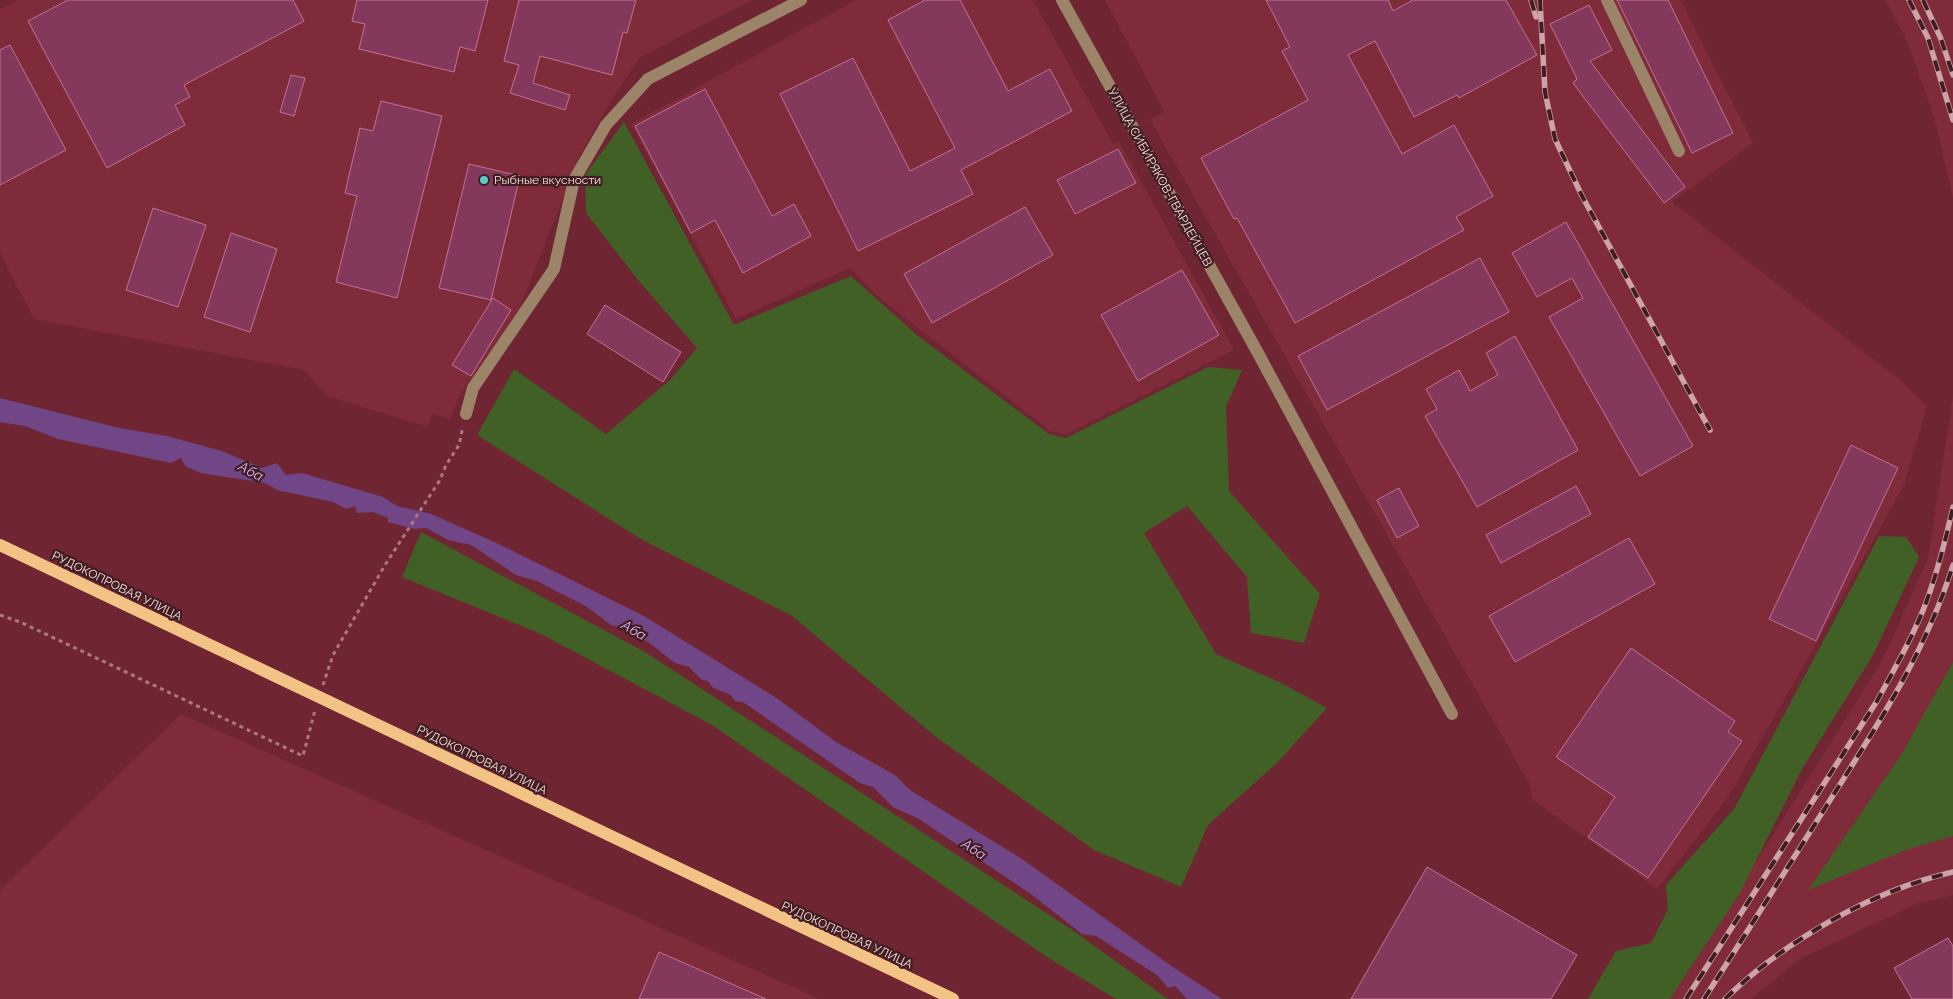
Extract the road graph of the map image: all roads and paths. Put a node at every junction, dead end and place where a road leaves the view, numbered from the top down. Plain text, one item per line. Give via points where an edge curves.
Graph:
1 (801, 0) edge
2 (1062, 0) edge
3 (1607, 0) edge
4 (1679, 151) dead end
5 (466, 414) joint
6 (0, 545) edge
7 (0, 615) edge
8 (319, 698) junction
9 (1452, 714) dead end
10 (953, 999) edge

1 - 5 street via 648,79 606,125 574,180 554,269 473,388
2 - 9 street, УЛИЦА СИБИРЯКОВ-ГВАРДЕЙЦЕВ via 1258,353
3 - 4 street
5 - 8 path via 460,445 333,655
6 - 8 main road, РУДОКОПРОВАЯ УЛИЦА
7 - 8 path via 303,756
8 - 10 main road, РУДОКОПРОВАЯ УЛИЦА

